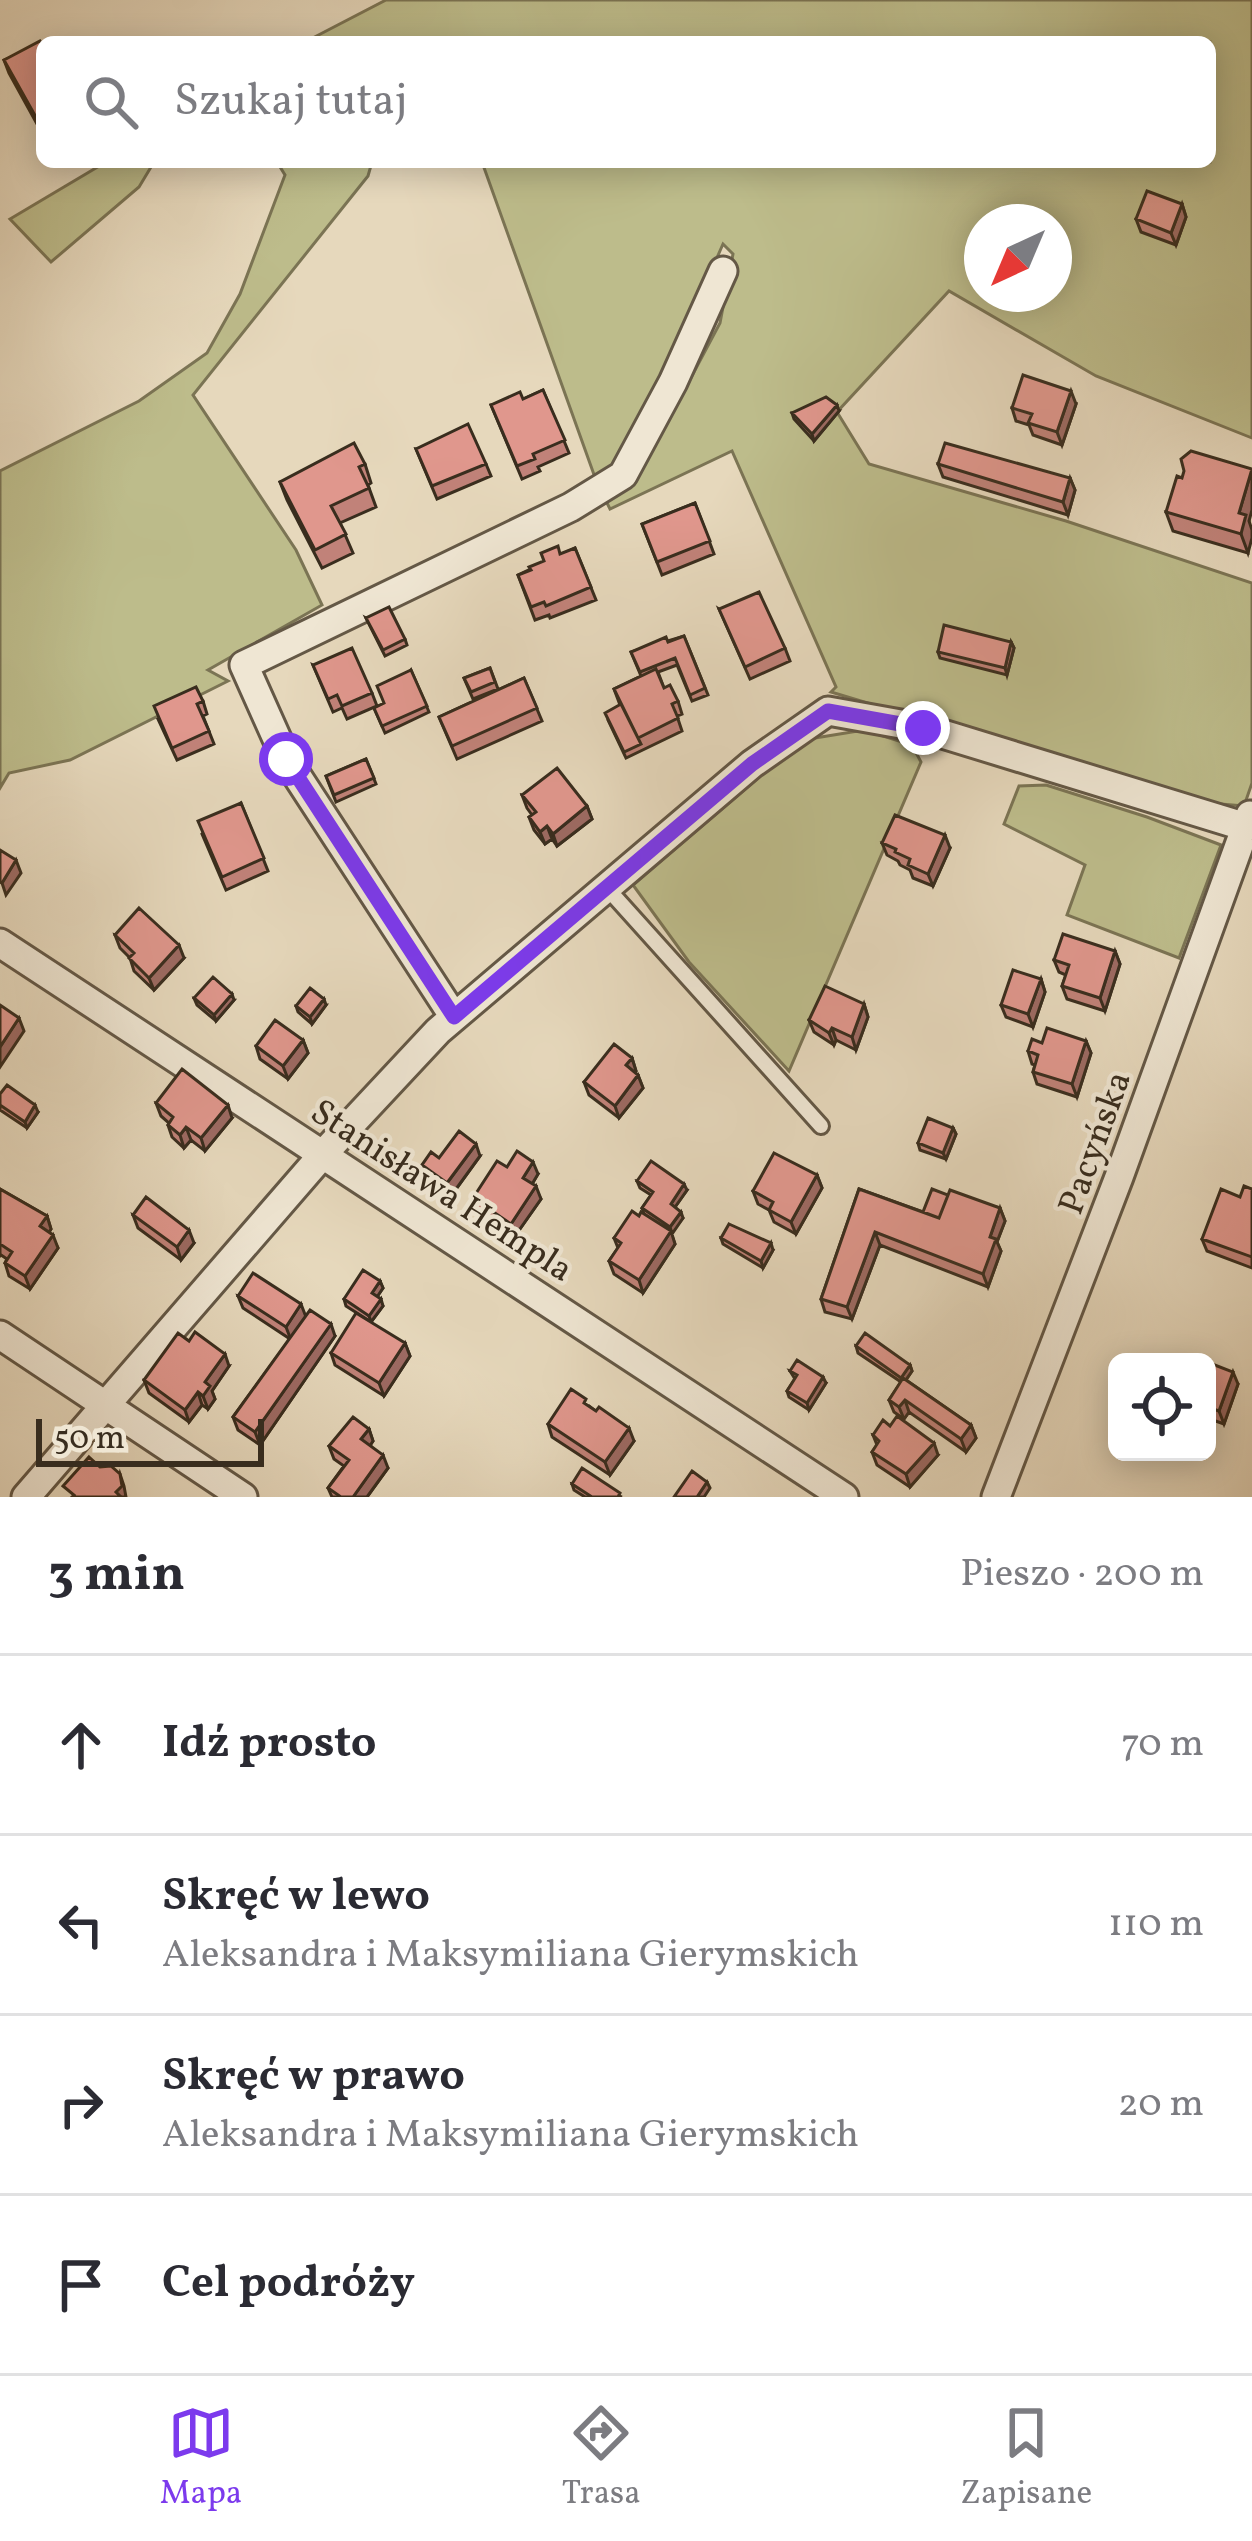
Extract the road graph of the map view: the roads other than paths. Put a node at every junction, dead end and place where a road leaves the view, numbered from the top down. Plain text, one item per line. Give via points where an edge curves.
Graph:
1 (723, 271) dead end
2 (1249, 819) edge
3 (607, 888) junction
4 (0, 943) edge
5 (454, 1017) junction
6 (821, 1126) dead end
7 (324, 1153) junction
8 (0, 1335) edge
9 (105, 1404) junction
10 (26, 1497) edge
11 (243, 1497) edge
12 (844, 1497) edge
13 (996, 1497) edge

1 - 5 street via 623,475 244,665 286,759
2 - 3 street via 923,728 828,711 752,764
2 - 13 street, Pacyńska
3 - 5 street
3 - 6 lane
4 - 7 street, Stanisława Hempla
5 - 7 street
7 - 9 street
7 - 12 street, Stanisława Hempla
8 - 9 street
9 - 10 street
9 - 11 street

